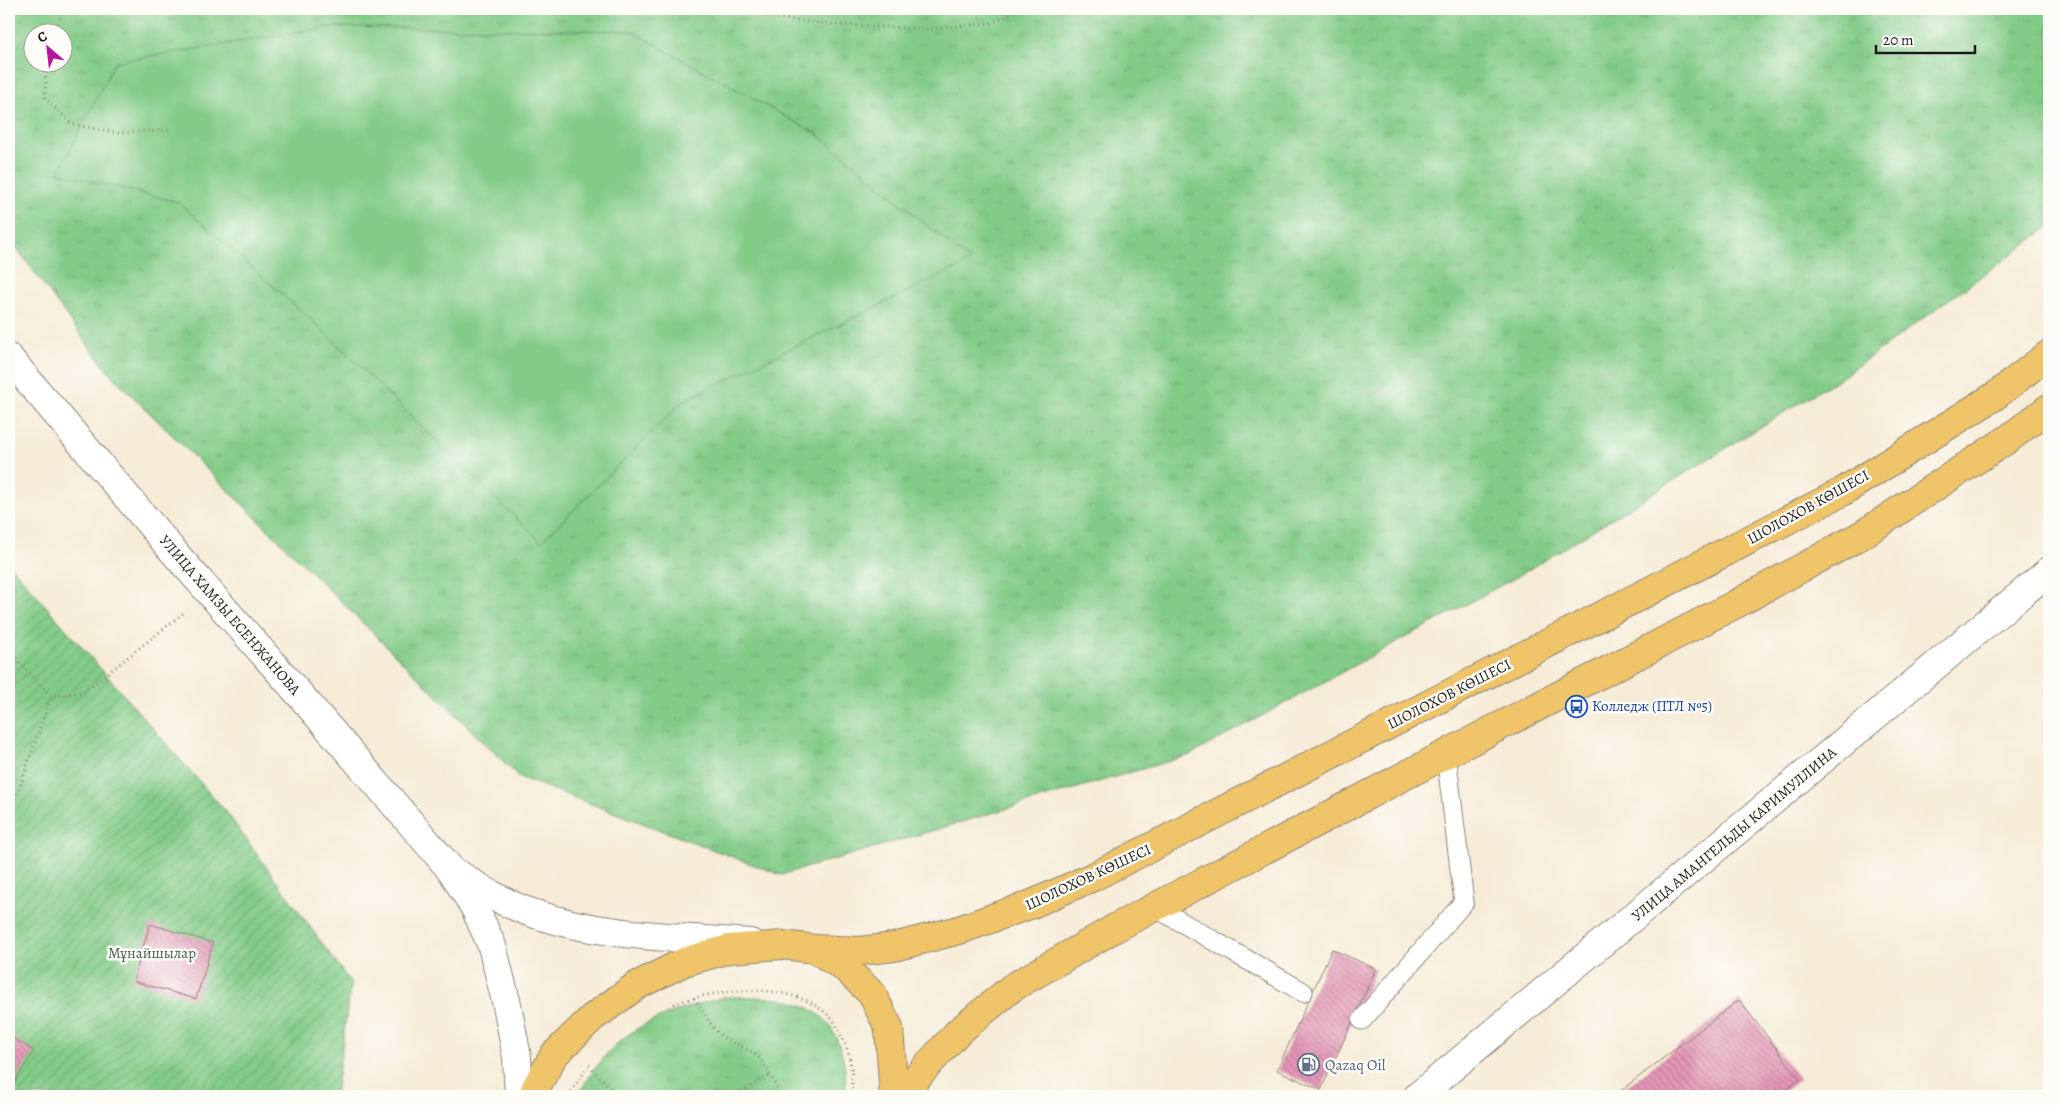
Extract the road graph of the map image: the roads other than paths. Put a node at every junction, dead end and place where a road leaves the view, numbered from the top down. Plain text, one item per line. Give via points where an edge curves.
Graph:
1 (2049, 354) edge
2 (9, 358) edge
3 (2049, 408) edge
4 (2049, 571) edge
5 (1446, 754) junction
6 (452, 871) junction
7 (1155, 907) junction
8 (783, 945) junction
9 (815, 949) junction
10 (1303, 992) dead end
11 (1362, 1020) dead end
12 (519, 1096) edge
13 (533, 1096) edge
14 (894, 1096) edge
15 (906, 1096) edge
16 (1418, 1096) edge

1 - 9 highway, ШОЛОХОВ КӨШЕСІ via 1995,396 1842,492 1095,876 1032,904 959,930 894,947 859,951
2 - 6 street, УЛИЦА ХАМЗЫ ЕСЕНЖАНОВА
3 - 5 highway via 1860,536
4 - 16 street, УЛИЦА АМАНГЕЛЬДЫ КАРИМУЛЛИНА
5 - 7 highway
5 - 11 lane via 1464,902
6 - 8 street via 491,895 532,913 591,928 649,937
6 - 12 street via 492,946 517,1057
7 - 10 lane
7 - 15 highway via 1013,986 958,1032 916,1078
8 - 9 highway, ШОЛОХОВ КӨШЕСІ
8 - 13 highway, ШОЛОХОВ КӨШЕСІ via 729,949 684,962 636,986 592,1018 554,1055
9 - 14 highway via 846,969 872,994 889,1028

